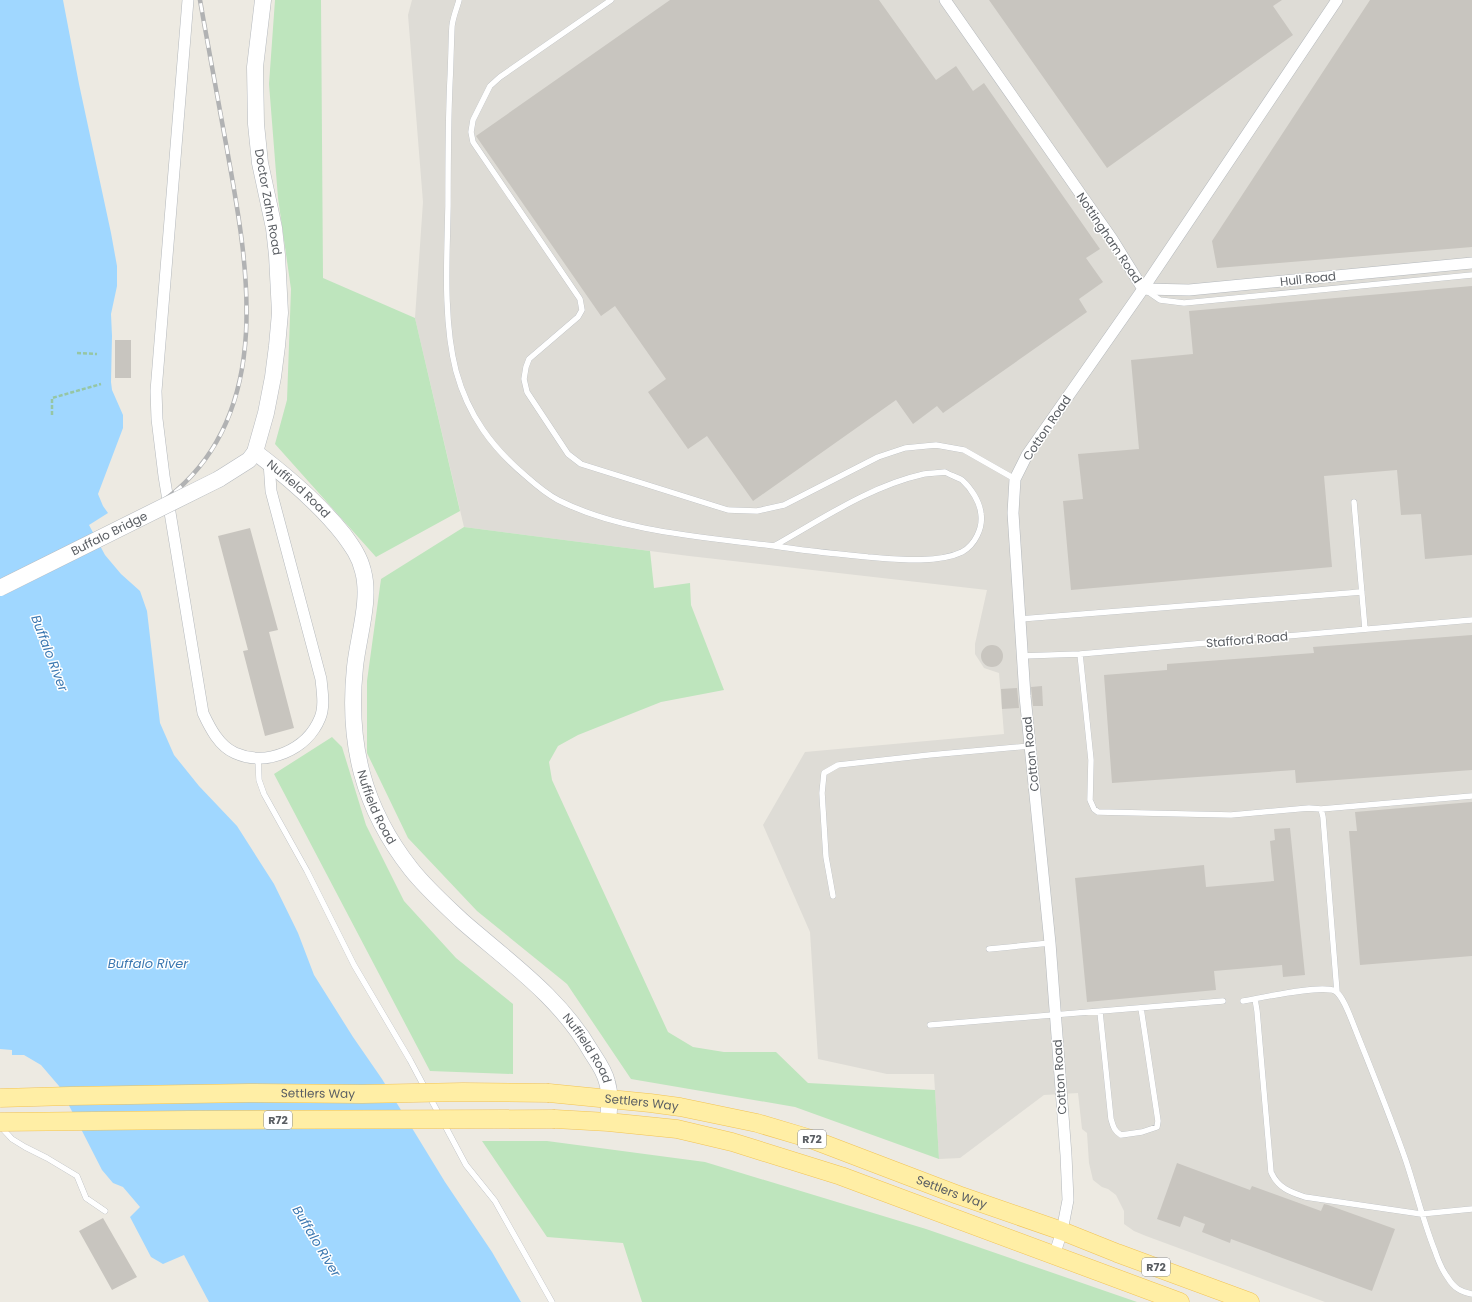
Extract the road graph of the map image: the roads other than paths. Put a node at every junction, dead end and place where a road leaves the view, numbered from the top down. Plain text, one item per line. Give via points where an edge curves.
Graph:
1 (188, 0) edge
2 (263, 0) edge
3 (459, 0) edge
4 (611, 0) edge
5 (945, 0) edge
6 (1337, 0) edge
7 (1472, 263) edge
8 (1472, 275) edge
9 (1143, 289) junction
10 (256, 452) junction
11 (269, 462) junction
12 (1015, 479) junction
13 (1354, 502) dead end
14 (774, 546) junction
15 (0, 588) edge
16 (1362, 592) junction
17 (1020, 619) junction
18 (1472, 620) edge
19 (1365, 629) junction
20 (1080, 654) junction
21 (1022, 656) junction
22 (1030, 746) junction
23 (258, 758) junction
24 (1472, 796) edge
25 (1321, 809) junction
26 (833, 896) dead end
27 (1050, 943) junction
28 (989, 949) dead end
29 (1337, 992) junction
30 (1255, 999) junction
31 (1223, 1001) dead end
32 (1243, 1001) dead end
33 (1141, 1008) junction
34 (1100, 1012) junction
35 (1055, 1015) junction
36 (930, 1025) dead end
37 (0, 1098) edge
38 (610, 1099) junction
39 (608, 1122) junction
40 (0, 1124) edge
41 (1472, 1209) edge
42 (105, 1211) dead end
43 (1421, 1214) junction
44 (1062, 1231) junction
45 (1054, 1256) junction
46 (1472, 1294) edge
47 (552, 1302) edge
48 (1180, 1302) edge
49 (1250, 1302) edge

1 - 23 street via 156,392 157,419 164,476 204,713 210,728 225,746 235,753
2 - 10 street, Doctor Zahn Road via 255,67 256,124 260,163 274,228 280,313 273,377
3 - 14 lane via 452,24 449,103 448,316 456,371 478,424 495,448 534,483 557,499 588,512 638,527
4 - 12 lane via 490,86 473,120 471,132 473,142 580,299 582,310 578,317 529,359 524,379 527,392 568,454 581,464 728,510 757,511 784,505 878,457 905,448 936,445 964,450
5 - 9 street, Nottingham Road via 1112,239
6 - 9 street, Nottingham Road
7 - 9 street, Hull Road via 1189,290
8 - 9 lane via 1184,303 1160,300
9 - 12 street, Cotton Road via 1027,455
10 - 11 street, Nuffield Road
10 - 15 street, Buffalo Bridge, bridge via 244,464 219,479
11 - 23 street via 271,491 321,679 322,708 320,719 307,738 296,748 273,757
11 - 38 street, Nuffield Road via 324,511 351,545 364,571 365,599 352,704 358,759 371,803 393,844 411,870 435,896 566,1014 601,1068 607,1081
12 - 17 street, Cotton Road via 1013,513
13 - 16 lane
14 - 14 lane via 860,497 901,480 925,474 945,472 961,480 973,494 982,515 979,532 973,544 962,552 948,557 901,560 818,553
16 - 17 lane
16 - 19 lane
17 - 21 street, Cotton Road
18 - 19 lane, Stafford Road
19 - 20 lane, Stafford Road
20 - 21 lane, Stafford Road
20 - 25 lane via 1091,760 1090,800 1098,812 1231,815
21 - 22 street, Cotton Road
22 - 26 lane via 838,765 824,773 822,793 826,857
22 - 27 street, Cotton Road
23 - 47 lane via 259,780 264,794 307,871 354,965 410,1060 466,1165 495,1202
24 - 25 lane
25 - 29 lane
27 - 28 lane
27 - 35 street, Cotton Road
29 - 30 lane via 1316,989
29 - 43 lane via 1374,1077 1406,1162
30 - 32 lane
30 - 43 lane via 1270,1164 1274,1178 1288,1192 1305,1197
31 - 33 lane
33 - 34 lane
33 - 34 lane via 1158,1121 1156,1126 1150,1129 1121,1135 1116,1132 1111,1119
34 - 35 lane
35 - 36 lane
35 - 44 street, Cotton Road via 1068,1200
37 - 38 main road, Settlers Way / R72, bridge via 463,1092 549,1094
38 - 39 street, Nuffield Road
38 - 44 main road, Settlers Way / R72 via 680,1108 757,1123 805,1137
39 - 40 main road, Settlers Way / R72, bridge via 555,1119 190,1120
39 - 45 main road, Settlers Way / R72 via 677,1129 792,1160
40 - 42 lane via 12,1139 77,1176 86,1198
41 - 43 lane
43 - 46 lane via 1447,1278 1463,1293
44 - 45 street, Cotton Road
44 - 49 main road, Settlers Way / R72
45 - 48 main road, Settlers Way / R72

